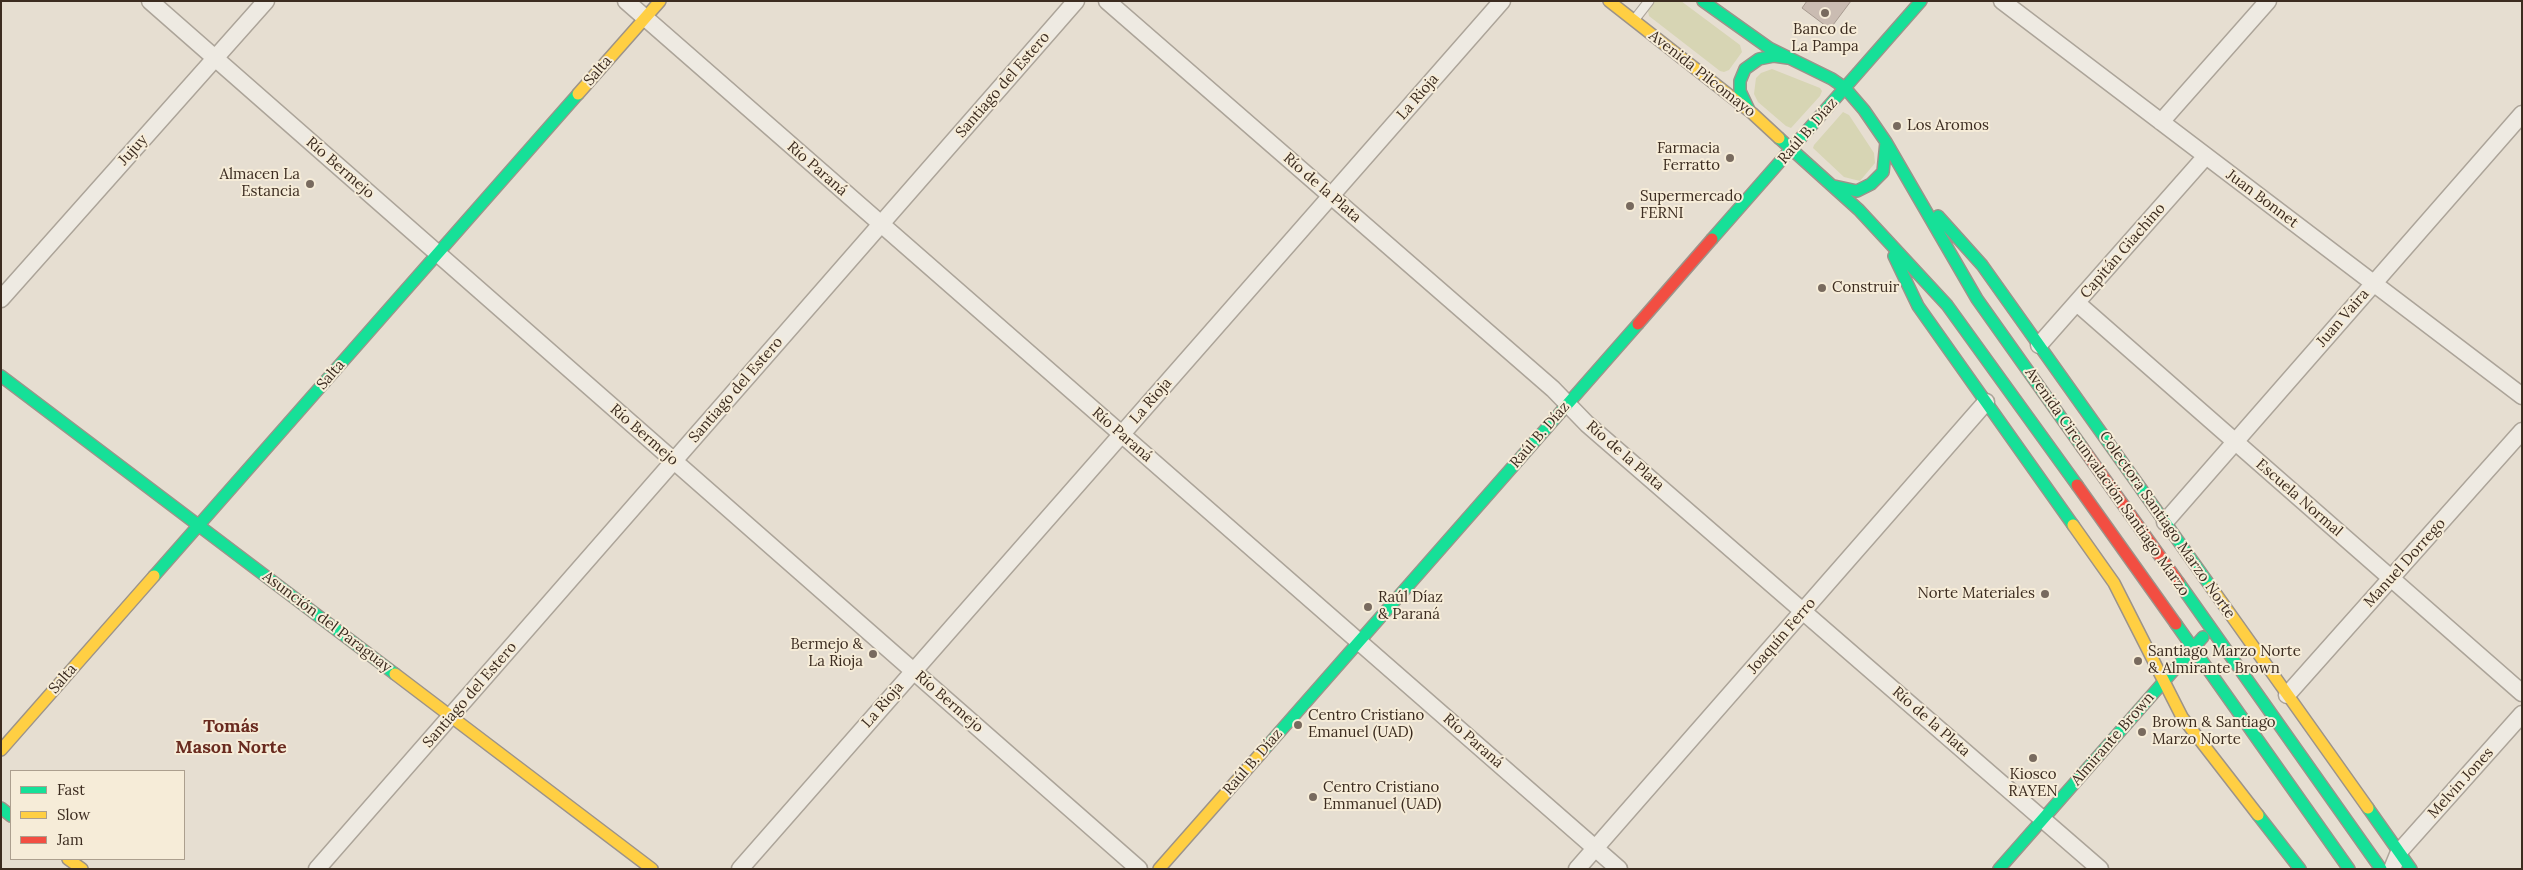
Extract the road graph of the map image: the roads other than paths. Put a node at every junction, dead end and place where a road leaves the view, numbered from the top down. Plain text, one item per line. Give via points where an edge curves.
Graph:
1 (150, 1) edge
2 (266, 1) edge
3 (626, 1) edge
4 (660, 1) edge
5 (1076, 1) edge
6 (1107, 1) edge
7 (1502, 1) edge
8 (1609, 1) edge
9 (1649, 1) edge
10 (1703, 1) edge
11 (1921, 1) edge
12 (2002, 1) edge
13 (2268, 1) edge
14 (645, 18) junction
15 (1634, 20) junction
16 (215, 58) junction
17 (1788, 58) junction
18 (1845, 88) junction
19 (1752, 112) junction
20 (2522, 114) edge
21 (2161, 122) junction
22 (1886, 142) junction
23 (1792, 149) junction
24 (2206, 156) junction
25 (1834, 186) junction
26 (1913, 189) junction
27 (1331, 196) junction
28 (881, 224) junction
29 (1886, 238) junction
30 (438, 254) junction
31 (2373, 283) junction
32 (1, 299) edge
33 (2077, 303) junction
34 (2040, 345) junction
35 (1, 376) edge
36 (2522, 396) edge
37 (1986, 402) junction
38 (1568, 404) junction
39 (2522, 432) edge
40 (1122, 434) junction
41 (2235, 442) junction
42 (674, 461) junction
43 (2165, 522) junction
44 (199, 525) junction
45 (2391, 579) junction
46 (2227, 610) junction
47 (1803, 611) junction
48 (2210, 628) junction
49 (1359, 641) junction
50 (2193, 648) junction
51 (914, 671) junction
52 (2163, 683) junction
53 (2522, 693) edge
54 (2287, 695) junction
55 (2522, 714) edge
56 (451, 716) junction
57 (1, 750) edge
58 (2043, 819) junction
59 (1595, 848) junction
60 (2399, 852) junction
61 (69, 860) edge
62 (82, 869) edge
63 (318, 869) edge
64 (652, 869) edge
65 (740, 869) edge
66 (1139, 869) edge
67 (1159, 869) edge
68 (1577, 869) edge
69 (1619, 869) edge
70 (1999, 869) edge
71 (2100, 869) edge
72 (2300, 869) edge
73 (2349, 869) edge
74 (2381, 869) edge
75 (2392, 869) edge
76 (2411, 869) edge

1 - 16 street, Río Bermejo
2 - 16 street, Jujuy
3 - 14 street, Río Paraná
4 - 14 main road, Salta
5 - 28 street, Santiago del Estero
6 - 27 street, Río de la Plata
7 - 27 street, La Rioja
8 - 15 main road, Avenida Pilcomayo
9 - 15 lane
10 - 17 main road via 1756,40
11 - 18 main road, Raúl B. Díaz
12 - 21 street, Juan Bonnet
13 - 21 street
14 - 28 street, Río Paraná
14 - 30 main road, Salta
15 - 19 main road, Avenida Pilcomayo
16 - 30 street, Río Bermejo
16 - 32 street, Jujuy
17 - 18 main road via 1818,70
17 - 19 main road via 1759,59 1743,72 1740,91
18 - 22 main road, Avenida Circunvalación Santiago Marzo
18 - 23 main road, Raúl B. Díaz
19 - 23 main road, Avenida Pilcomayo
20 - 31 street, Juan Vaira
21 - 24 street, Juan Bonnet
22 - 25 main road via 1882,172 1872,184 1856,191
22 - 26 main road, Avenida Circunvalación Santiago Marzo
23 - 25 main road, Avenida Circunvalación Santiago Marzo
23 - 38 main road, Raúl B. Díaz
24 - 31 street, Juan Bonnet
24 - 33 street, Capitán Giachino
25 - 29 main road, Avenida Circunvalación Santiago Marzo
26 - 34 main road, Colectora Santiago Marzo Norte via 1977,258
26 - 48 main road, Avenida Circunvalación Santiago Marzo via 1977,299
27 - 38 street, Río de la Plata
27 - 40 street, La Rioja
28 - 40 street, Río Paraná
28 - 42 street, Santiago del Estero
29 - 37 main road via 1918,306
29 - 50 main road, Avenida Circunvalación Santiago Marzo via 1966,329
30 - 42 street, Río Bermejo
30 - 44 main road, Salta
31 - 36 street, Juan Bonnet
31 - 41 street, Juan Vaira
33 - 34 street, Capitán Giachino
33 - 41 street, Escuela Normal
34 - 43 main road, Colectora Santiago Marzo Norte
35 - 44 main road, Asunción del Paraguay
37 - 47 street, Joaquín Ferro
37 - 52 main road via 2108,575
38 - 47 street, Río de la Plata
38 - 49 main road, Raúl B. Díaz
39 - 45 street, Manuel Dorrego
40 - 49 street, Río Paraná
40 - 51 street, La Rioja
41 - 43 street, Juan Vaira
41 - 45 street, Escuela Normal
42 - 51 street, Río Bermejo
42 - 56 street, Santiago del Estero
43 - 46 main road, Colectora Santiago Marzo Norte
44 - 56 main road, Asunción del Paraguay
44 - 57 main road, Salta
45 - 53 street, Escuela Normal
45 - 54 street, Manuel Dorrego
46 - 48 main road, Almirante Brown
46 - 54 main road, Colectora Santiago Marzo Norte
47 - 58 street, Río de la Plata
47 - 59 street, Joaquín Ferro
48 - 50 main road, Almirante Brown
48 - 74 main road, Avenida Circunvalación Santiago Marzo
49 - 59 street, Río Paraná
49 - 67 main road, Raúl B. Díaz
50 - 52 main road, Almirante Brown
50 - 73 main road, Avenida Circunvalación Santiago Marzo
51 - 65 street, La Rioja
51 - 66 street, Río Bermejo
52 - 58 main road, Almirante Brown
52 - 72 main road via 2189,728
54 - 60 main road, Colectora Santiago Marzo Norte
55 - 60 street, Melvin Jones
56 - 63 street, Santiago del Estero
56 - 64 main road, Asunción del Paraguay
58 - 70 main road, Almirante Brown
58 - 71 street, Río de la Plata
59 - 68 street, Joaquín Ferro
59 - 69 street, Río Paraná
60 - 75 street, Melvin Jones
60 - 76 main road, Colectora Santiago Marzo Norte
61 - 62 main road

